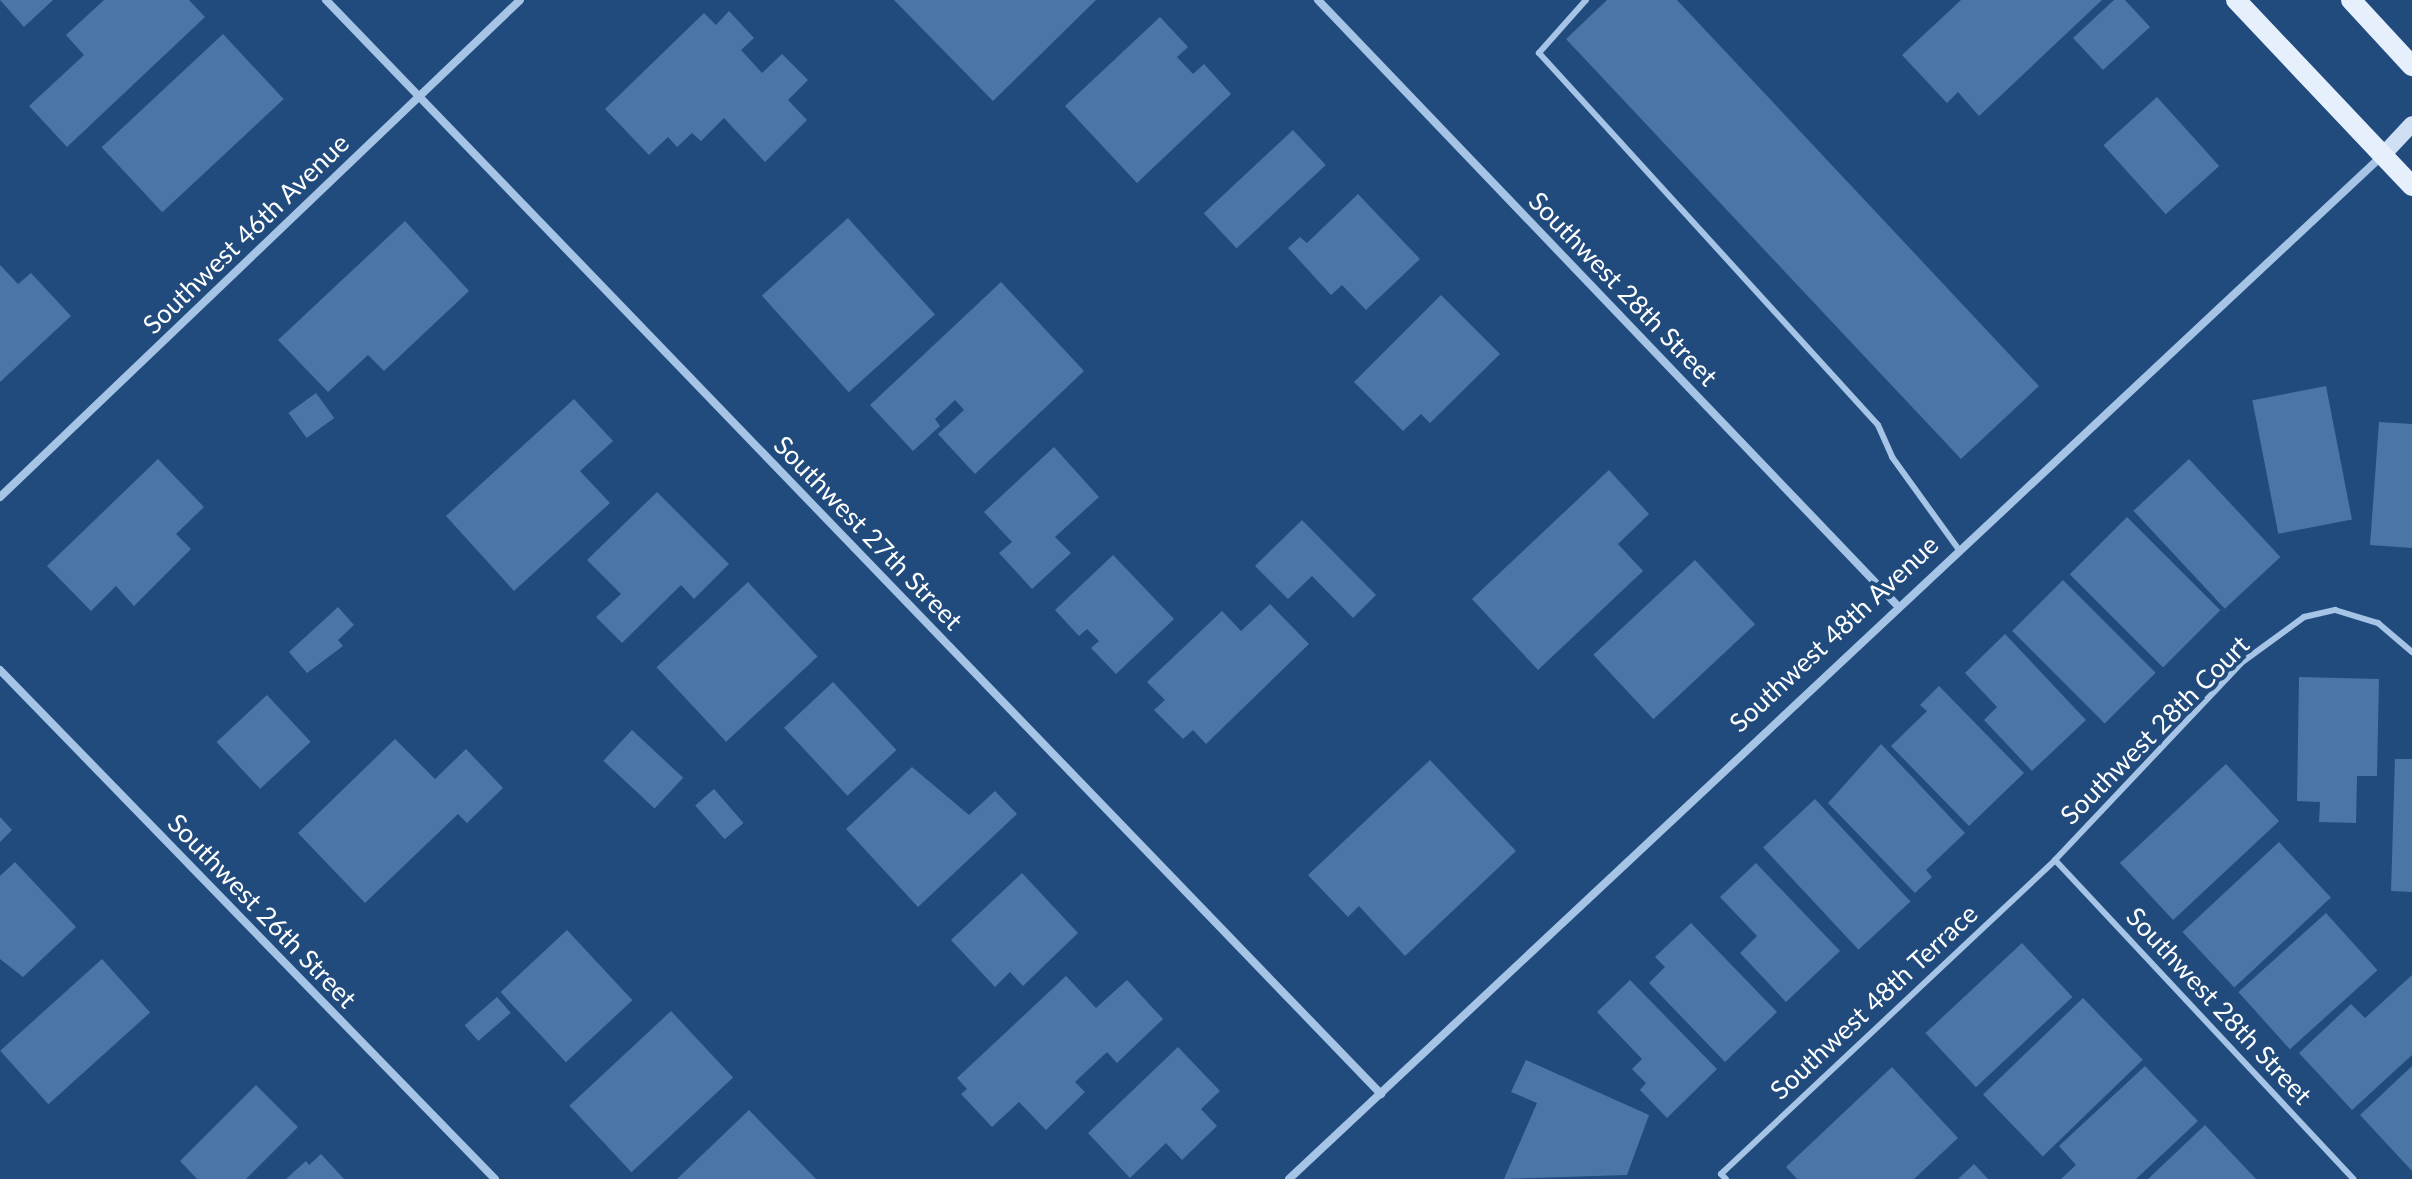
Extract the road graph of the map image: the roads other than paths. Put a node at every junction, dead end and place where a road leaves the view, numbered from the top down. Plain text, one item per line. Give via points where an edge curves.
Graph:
1 (326, 0) edge
2 (520, 0) edge
3 (1318, 0) edge
4 (1586, 0) edge
5 (2236, 0) edge
6 (2351, 0) edge
7 (2412, 66) edge
8 (418, 97) junction
9 (2412, 124) edge
10 (2383, 155) junction
11 (2412, 186) edge
12 (0, 497) edge
13 (1959, 550) junction
14 (1898, 606) junction
15 (2412, 652) edge
16 (0, 670) edge
17 (2055, 860) junction
18 (1381, 1094) junction
19 (1724, 1176) edge
20 (495, 1179) edge
21 (1289, 1179) edge
22 (2354, 1179) edge

1 - 8 street, Southwest 27th Street
2 - 8 street, Southwest 46th Avenue
3 - 14 street, Southwest 28th Street
4 - 13 lane via 1539,53 1878,425 1892,457
5 - 10 main road
6 - 7 main road
8 - 12 street, Southwest 46th Avenue
8 - 18 street, Southwest 27th Street
9 - 10 street, Southwest 48th Avenue
10 - 11 main road
10 - 13 street, Southwest 48th Avenue
13 - 14 street, Southwest 48th Avenue
14 - 18 street, Southwest 48th Avenue
15 - 17 lane, Southwest 28th Court via 2378,623 2335,610 2304,617 2241,663
16 - 20 street, Southwest 26th Street
17 - 19 lane, Southwest 48th Terrace
17 - 22 lane, Southwest 28th Street
18 - 21 street, Southwest 48th Avenue

